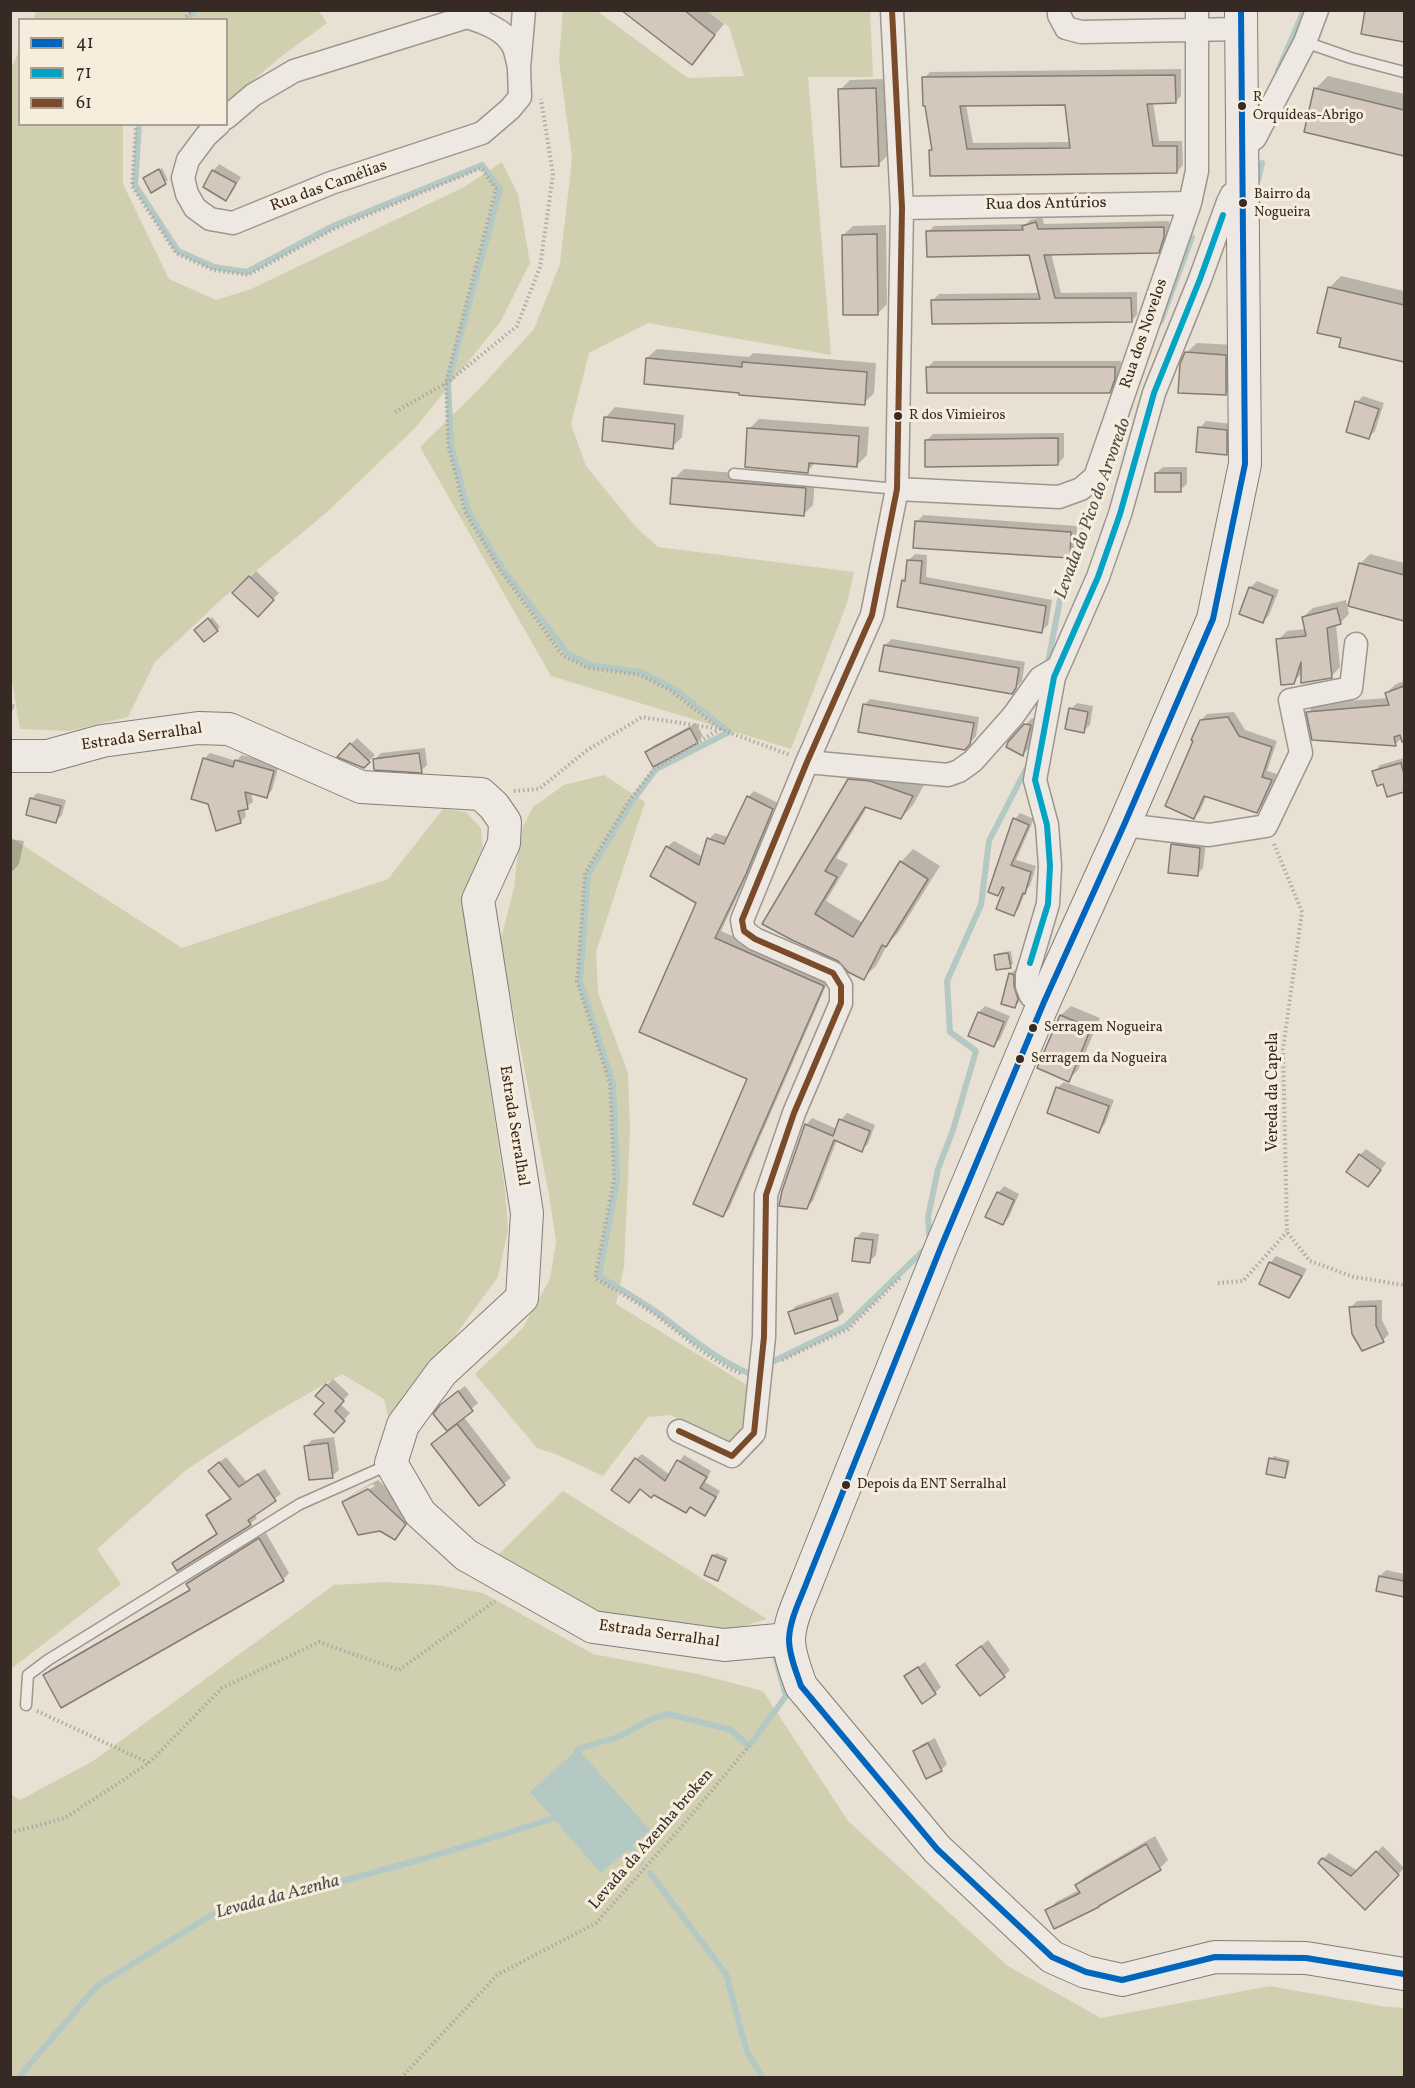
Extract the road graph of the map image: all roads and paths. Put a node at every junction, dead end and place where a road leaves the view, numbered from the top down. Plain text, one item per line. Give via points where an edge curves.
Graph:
1 (524, 10) edge
2 (892, 10) edge
3 (1059, 10) edge
4 (1317, 10) edge
5 (473, 14) edge
6 (1198, 20) edge
7 (1241, 20) edge
8 (1305, 42) junction
9 (519, 68) junction
10 (1404, 72) edge
11 (541, 96) dead end
12 (228, 116) edge
13 (136, 126) edge
14 (217, 126) edge
15 (1244, 140) junction
16 (1244, 187) junction
17 (1190, 202) junction
18 (902, 208) junction
19 (395, 412) dead end
20 (734, 474) dead end
21 (897, 489) junction
22 (1356, 644) dead end
23 (1048, 673) junction
24 (720, 729) junction
25 (10, 756) edge
26 (807, 762) junction
27 (481, 794) junction
28 (1124, 825) junction
29 (1266, 826) junction
30 (1044, 1002) junction
31 (1287, 1232) junction
32 (907, 1271) dead end
33 (1218, 1283) dead end
34 (1404, 1285) edge
35 (774, 1364) dead end
36 (751, 1378) dead end
37 (679, 1431) dead end
38 (391, 1463) junction
39 (518, 1585) junction
40 (783, 1640) junction
41 (26, 1705) joint
42 (749, 1746) dead end
43 (149, 1763) junction
44 (10, 1833) edge
45 (1404, 1974) edge
46 (401, 2078) edge

1 - 9 street, Rua das Camélias
2 - 18 street
3 - 6 street via 1066,28 1081,32
4 - 8 street
5 - 9 street, Rua das Camélias via 512,44
5 - 12 street, Rua das Camélias via 294,71 253,95
6 - 7 street
6 - 17 street, Rua dos Novelos via 1197,171
7 - 15 main road
8 - 10 lane
8 - 15 street via 1255,138
9 - 14 street, Rua das Camélias via 520,97 482,133 331,183 233,224 210,219 195,208 183,178 188,160
11 - 19 path via 553,176 540,267 517,326 448,382
13 - 24 path via 132,186 176,253 213,270 248,275 334,229 481,168 496,189 446,382 448,446 465,512 500,570 563,656 588,668 640,675 671,691
15 - 16 main road
16 - 23 street via 1232,194 1228,202 1154,393 1098,577
16 - 28 main road via 1245,464 1213,620
17 - 18 street, Rua dos Antúrios
17 - 21 street, Rua dos Novelos via 1095,477 1081,489 1059,496
18 - 21 street
20 - 21 lane
21 - 26 street via 872,615
22 - 29 street via 1351,688 1290,700 1301,753
23 - 26 street via 959,771 948,775
23 - 30 street via 1035,780 1047,825 1048,904 1027,975 1031,996
24 - 26 path
24 - 27 path via 642,717 586,751 539,789
24 - 36 path via 654,769 629,801 585,873 577,981 610,1084 614,1179 595,1278 730,1369
25 - 27 main road, Estrada Serralhal via 48,756 102,741 198,728 228,729 361,788
26 - 37 street via 742,920 744,931 755,939 833,973 841,986 841,1003 794,1113 766,1195 764,1337 754,1433 732,1456
27 - 38 main road, Estrada Serralhal via 505,822 504,843 478,900 526,1213 522,1298 442,1372 403,1425
28 - 29 street via 1209,835
28 - 30 main road
29 - 31 path, Vereda da Capela via 1302,912 1283,1049
30 - 40 main road
31 - 33 path via 1243,1281
31 - 34 path via 1310,1261 1354,1277
32 - 35 path via 848,1329
38 - 39 main road, Estrada Serralhal via 420,1513 466,1555
38 - 41 lane via 300,1504 48,1660 28,1675
39 - 40 main road, Estrada Serralhal via 593,1627 724,1644
39 - 43 path via 399,1670 319,1642 265,1668 222,1689
40 - 45 main road via 801,1686 937,1848 1052,1957 1086,1972 1122,1980 1215,1957 1306,1958
41 - 43 path
42 - 46 path, Levada da Azenha broken via 596,1923 497,1975
43 - 44 path via 64,1818

